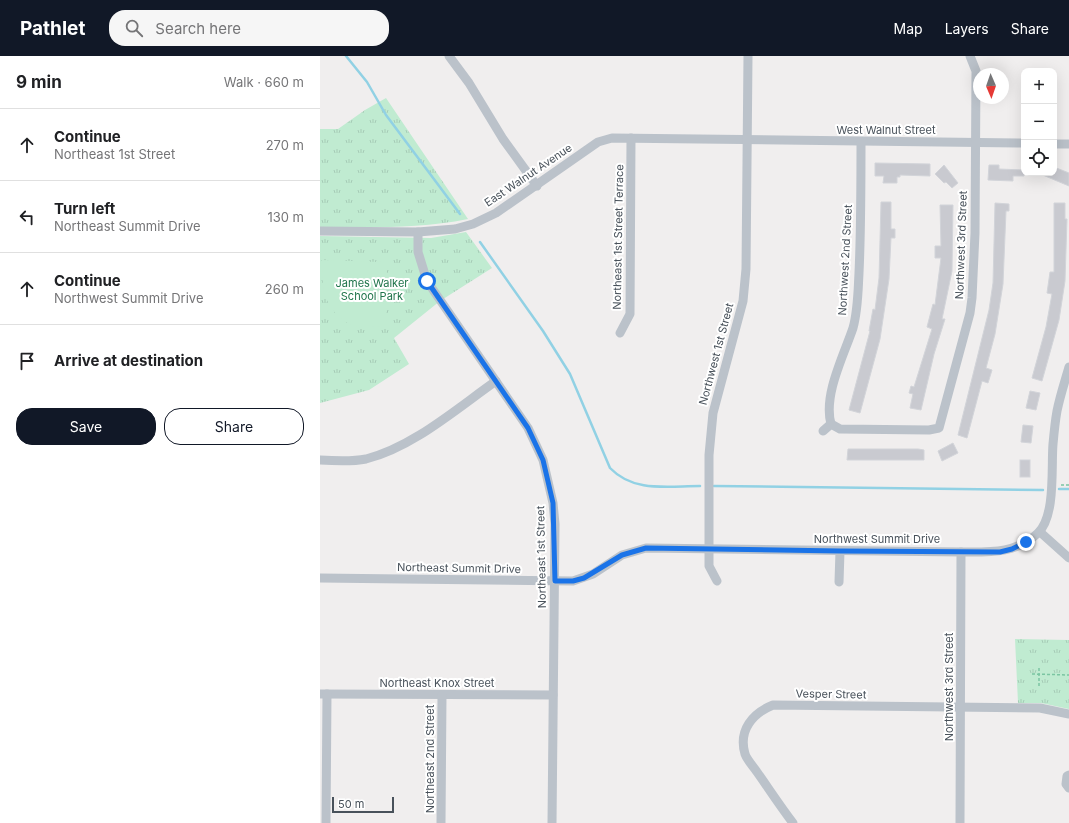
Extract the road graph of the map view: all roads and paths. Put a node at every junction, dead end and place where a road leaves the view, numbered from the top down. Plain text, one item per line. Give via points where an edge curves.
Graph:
1 (449, 56) edge
2 (748, 56) edge
3 (970, 56) edge
4 (631, 138) junction
5 (747, 140) junction
6 (861, 142) junction
7 (976, 142) junction
8 (1021, 143) edge
9 (1057, 144) edge
10 (1069, 144) edge
11 (536, 186) junction
12 (320, 231) edge
13 (418, 232) junction
14 (620, 333) dead end
15 (1069, 367) edge
16 (496, 381) junction
17 (830, 424) junction
18 (822, 431) dead end
19 (320, 460) edge
20 (1040, 532) junction
21 (709, 549) junction
22 (840, 551) junction
23 (961, 552) junction
24 (1069, 558) edge
25 (320, 578) edge
26 (555, 581) junction
27 (717, 581) dead end
28 (839, 582) dead end
29 (1039, 668) dead end
30 (1032, 674) dead end
31 (1039, 674) junction
32 (1069, 675) edge
33 (1039, 687) dead end
34 (324, 694) edge
35 (442, 695) junction
36 (553, 695) junction
37 (961, 707) junction
38 (1069, 714) edge
39 (1069, 774) edge
40 (1069, 788) edge
41 (326, 823) edge
42 (441, 823) edge
43 (552, 823) edge
44 (793, 823) edge
45 (960, 823) edge

1 - 11 street
2 - 5 street, Northwest 1st Street
3 - 7 street, Northwest 3rd Street via 976,70
4 - 5 street, East Walnut Avenue
4 - 11 street, East Walnut Avenue via 612,138 598,142
4 - 14 street, Northeast 1st Street Terrace via 630,314
5 - 6 street, West Walnut Street
5 - 21 street, Northwest 1st Street via 746,269 743,301 713,413 709,454
6 - 7 street, West Walnut Street
6 - 17 street, Northwest 2nd Street via 861,236 856,308 853,327 836,373 828,414
7 - 8 street, West Walnut Street
7 - 17 street, Northwest 3rd Street via 972,298 939,428 840,429
9 - 10 street
11 - 13 street, East Walnut Avenue via 496,213 477,222 455,229
12 - 13 street, East Walnut Avenue
13 - 16 street, Northeast 1st Street via 418,252 427,281
15 - 20 street via 1057,410 1051,503
16 - 19 street via 408,442 388,452 364,459
16 - 26 street, Northeast 1st Street via 528,428 543,460 553,503
17 - 18 street
20 - 23 street, Northwest Summit Drive via 1012,549 1000,552
20 - 24 street
21 - 22 street, Northwest Summit Drive
21 - 26 street, Northeast Summit Drive via 646,548 631,551 584,578
21 - 27 street, Northwest 1st Street via 710,566
22 - 23 street, Northwest Summit Drive
22 - 28 street
23 - 37 street, Northwest 3rd Street
25 - 26 street, Northeast Summit Drive
26 - 36 street, Northeast 1st Street
29 - 31 path
30 - 31 path
31 - 32 path
31 - 33 path
34 - 35 street, Northeast Knox Street
34 - 41 street
35 - 36 street, Northeast Knox Street
35 - 42 street, Northeast 2nd Street
36 - 43 street, Northeast 1st Street
37 - 38 street, Vesper Street via 1040,708
37 - 44 street, Vesper Street via 773,705 761,710 747,727 744,737 745,754
37 - 45 street, Northwest 3rd Street
39 - 40 street via 1066,776

